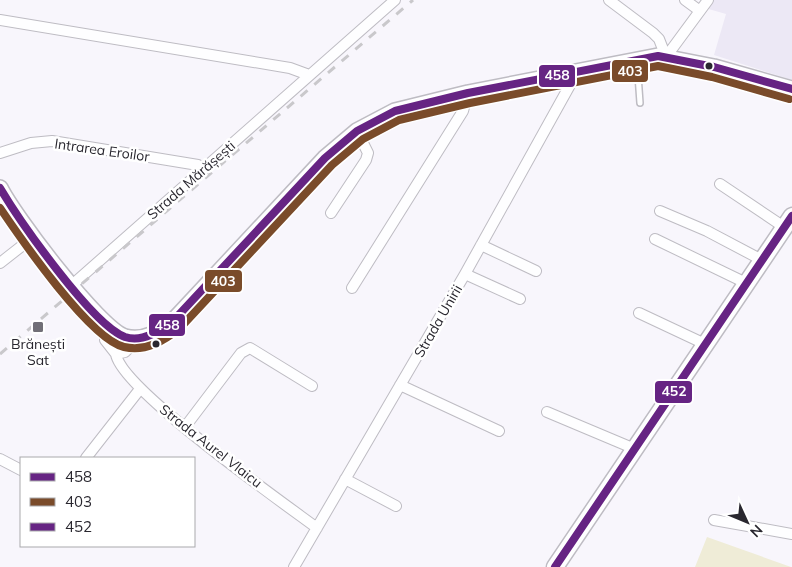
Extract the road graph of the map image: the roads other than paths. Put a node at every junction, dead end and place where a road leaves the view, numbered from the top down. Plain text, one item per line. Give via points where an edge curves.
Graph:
1 (395, 0) edge
2 (609, 0) edge
3 (685, 0) edge
4 (708, 0) edge
5 (700, 11) junction
6 (0, 20) edge
7 (666, 57) junction
8 (637, 59) junction
9 (574, 71) junction
10 (309, 75) junction
11 (792, 89) edge
12 (468, 93) junction
13 (640, 103) dead end
14 (357, 131) junction
15 (0, 153) edge
16 (203, 170) junction
17 (720, 184) dead end
18 (2, 196) edge
19 (660, 211) dead end
20 (331, 213) dead end
21 (789, 223) edge
22 (32, 238) junction
23 (655, 239) dead end
24 (481, 245) junction
25 (762, 260) junction
26 (0, 263) edge
27 (536, 271) dead end
28 (465, 274) junction
29 (746, 283) junction
30 (72, 285) junction
31 (352, 288) dead end
32 (520, 299) dead end
33 (639, 313) dead end
34 (107, 325) junction
35 (138, 339) junction
36 (705, 344) junction
37 (116, 354) junction
38 (400, 385) junction
39 (312, 386) dead end
40 (140, 389) junction
41 (547, 412) dead end
42 (185, 427) junction
43 (499, 431) dead end
44 (635, 449) junction
45 (87, 457) edge
46 (0, 460) edge
47 (20, 470) edge
48 (345, 479) junction
49 (396, 506) dead end
50 (714, 520) dead end
51 (317, 528) junction
52 (792, 534) edge
53 (560, 566) edge
54 (294, 567) edge

1 - 10 street, Strada Mărășești
2 - 7 street via 653,33
3 - 5 street
4 - 5 street
5 - 7 street
6 - 10 street via 290,68
7 - 8 main road
7 - 11 main road
8 - 9 main road
8 - 13 lane
9 - 12 main road
9 - 24 street, Strada Unirii via 570,85
10 - 16 street, Strada Mărășești
12 - 14 main road via 395,111
12 - 31 street via 463,111
14 - 20 street via 368,153 366,160
14 - 35 main road via 314,169 174,320 154,334
15 - 16 street, Intrarea Eroilor via 31,143 67,142 198,165
16 - 30 street, Strada Mărășești
17 - 21 street
18 - 22 main road
19 - 25 street
21 - 25 main road
22 - 26 street
22 - 30 main road
23 - 29 street
24 - 27 street
24 - 28 street, Strada Unirii
25 - 29 main road
28 - 32 street
28 - 38 street, Strada Unirii
29 - 36 main road
30 - 34 main road
33 - 36 street
34 - 35 main road via 123,336
34 - 37 street, Strada Aurel Vlaicu via 105,340
35 - 37 street via 125,352
36 - 44 main road
37 - 40 street, Strada Aurel Vlaicu via 119,364
38 - 43 street
38 - 48 street, Strada Unirii
39 - 42 street via 250,348 241,353
40 - 42 street, Strada Aurel Vlaicu
40 - 45 street
41 - 44 street
42 - 51 street, Strada Aurel Vlaicu
44 - 53 main road
46 - 47 street
48 - 49 street
48 - 51 street, Strada Unirii
50 - 52 street
51 - 54 street, Strada Unirii

